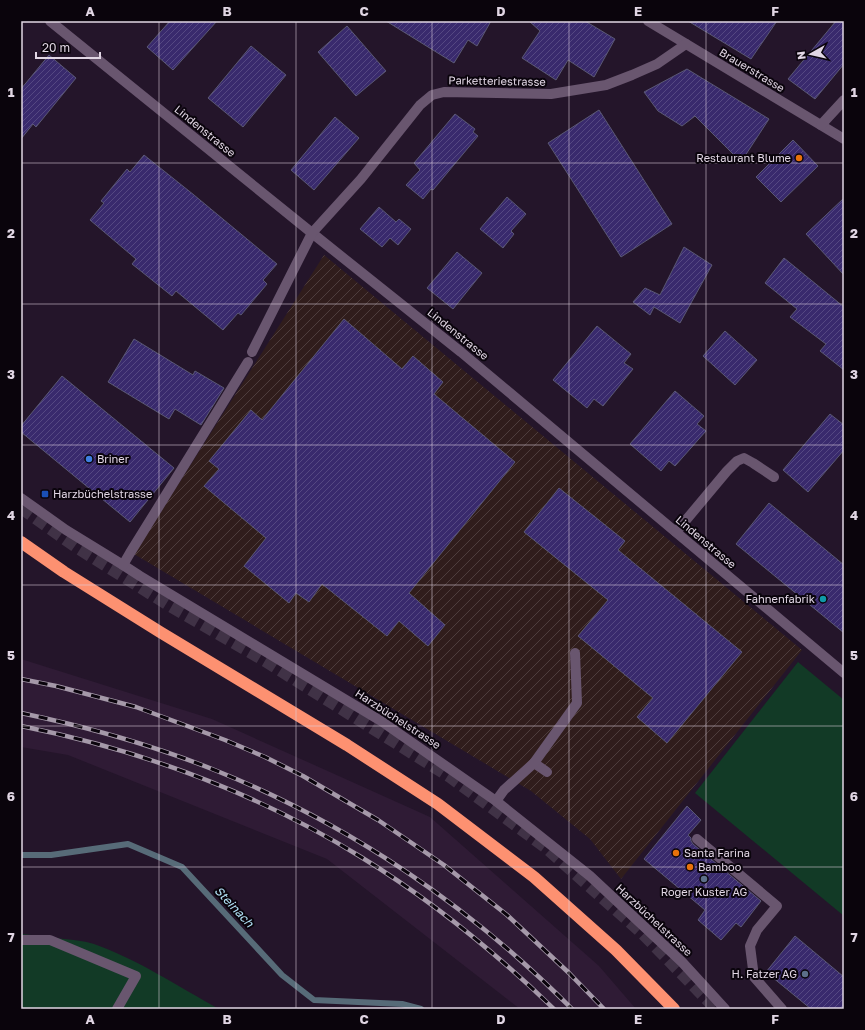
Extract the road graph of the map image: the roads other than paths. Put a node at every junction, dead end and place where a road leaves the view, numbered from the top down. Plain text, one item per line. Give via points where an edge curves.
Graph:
1 (50, 21) edge
2 (648, 21) edge
3 (686, 44) junction
4 (844, 100) edge
5 (821, 124) junction
6 (844, 139) edge
7 (312, 233) junction
8 (252, 352) dead end
9 (248, 362) dead end
10 (774, 477) dead end
11 (21, 498) edge
12 (676, 532) junction
13 (21, 542) edge
14 (123, 565) junction
15 (575, 653) dead end
16 (844, 673) edge
17 (534, 763) junction
18 (547, 772) dead end
19 (496, 801) junction
20 (697, 839) dead end
21 (21, 940) edge
22 (117, 1009) edge
23 (674, 1009) edge
24 (725, 1009) edge
25 (782, 1009) edge

1 - 7 street, Lindenstrasse
2 - 3 street, Brauerstrasse
3 - 5 street, Brauerstrasse
3 - 7 street, Parketteriestrasse via 657,64 606,85 551,94 444,92 432,95 420,105 361,179
4 - 5 street
5 - 6 street, Brauerstrasse
7 - 8 street, Parketteriestrasse
7 - 12 street, Lindenstrasse via 461,352
9 - 14 street
10 - 12 street via 744,458 737,461
11 - 14 street, Harzbüchelstrasse via 66,530
12 - 16 street, Lindenstrasse
13 - 23 highway via 64,572 347,745 438,804 534,877 616,950
14 - 19 street, Harzbüchelstrasse via 381,720
15 - 17 street via 577,702
17 - 18 street
17 - 19 street via 504,790
19 - 24 street, Harzbüchelstrasse via 590,876 682,962
20 - 25 street via 777,906 757,930 750,946 754,977
21 - 22 street via 50,940 136,976

